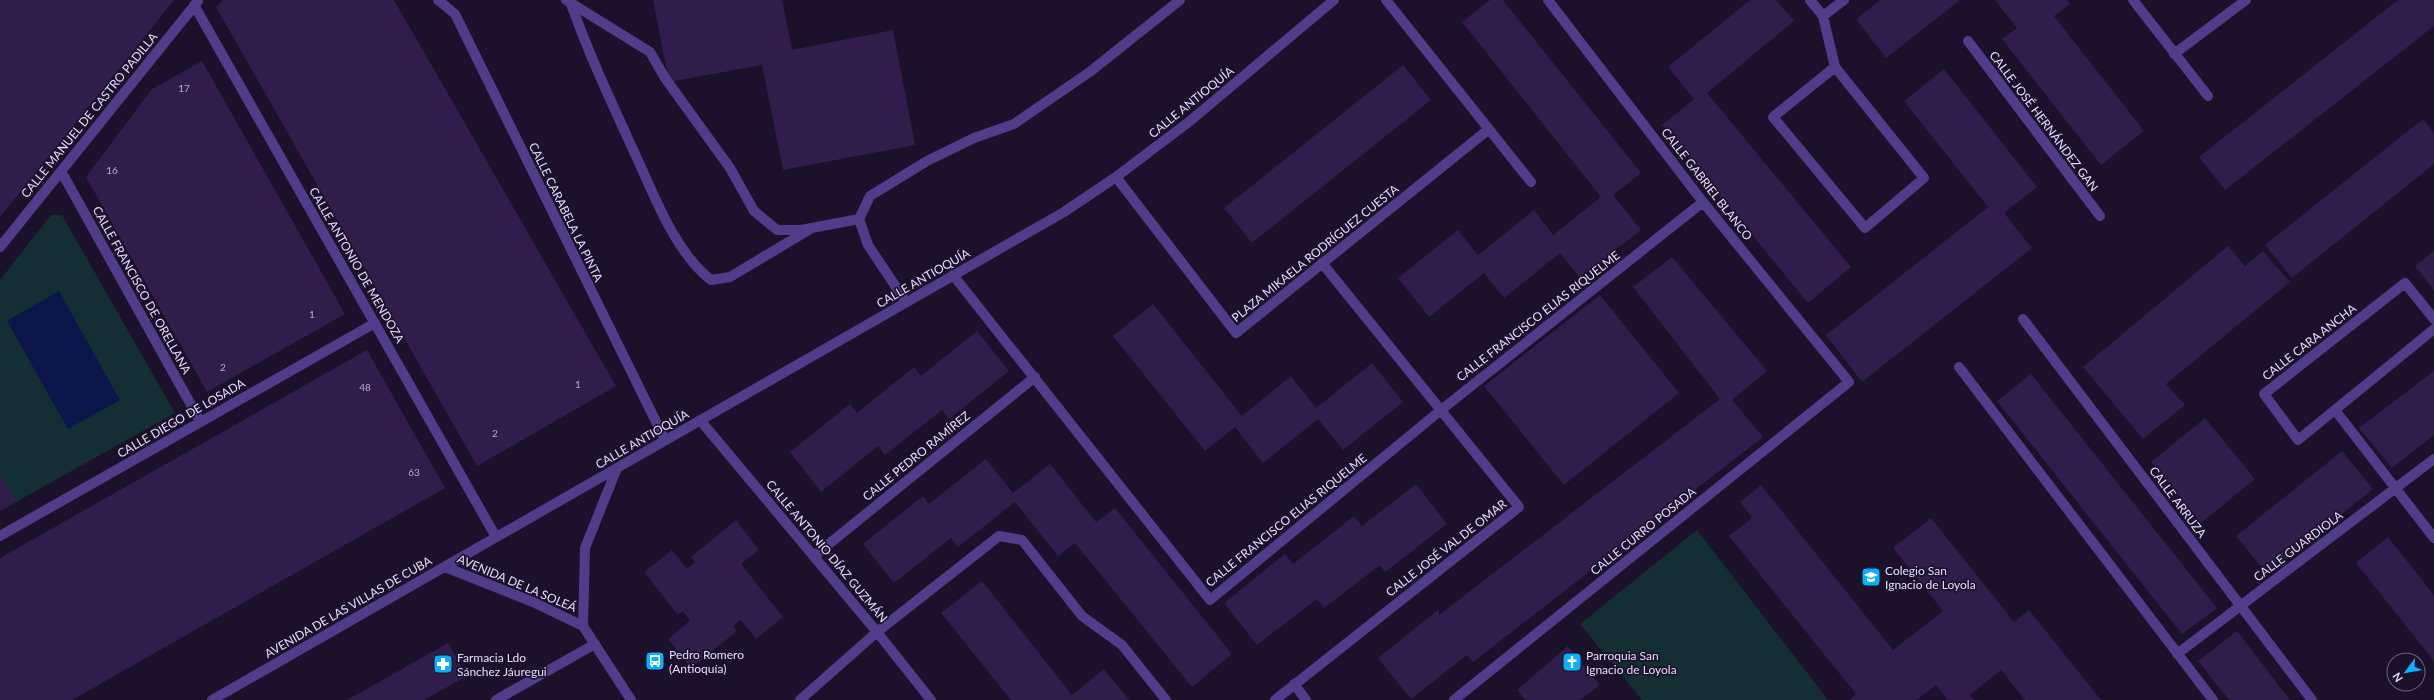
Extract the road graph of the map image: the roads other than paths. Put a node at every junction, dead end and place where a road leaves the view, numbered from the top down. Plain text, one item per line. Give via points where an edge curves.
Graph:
1 (438, 0) edge
2 (1180, 0) edge
3 (1334, 0) edge
4 (1386, 0) edge
5 (1548, 0) edge
6 (1810, 0) edge
7 (1844, 0) edge
8 (2133, 0) edge
9 (2246, 0) edge
10 (196, 2) edge
11 (568, 2) edge
12 (1823, 16) junction
13 (1968, 41) dead end
14 (2174, 54) junction
15 (1835, 67) junction
16 (2208, 96) dead end
17 (1489, 129) junction
18 (61, 171) junction
19 (1116, 177) junction
20 (1531, 182) dead end
21 (1703, 202) junction
22 (2100, 216) dead end
23 (859, 219) junction
24 (812, 228) junction
25 (0, 247) edge
26 (1322, 263) junction
27 (954, 275) junction
28 (906, 302) junction
29 (2434, 318) edge
30 (2023, 319) dead end
31 (375, 323) junction
32 (2434, 329) edge
33 (1959, 367) dead end
34 (1035, 378) junction
35 (1849, 382) joint
36 (1441, 410) junction
37 (2335, 410) junction
38 (700, 420) junction
39 (200, 421) junction
40 (665, 440) junction
41 (2434, 459) edge
42 (617, 468) junction
43 (2395, 489) junction
44 (0, 536) edge
45 (496, 537) junction
46 (2434, 538) edge
47 (814, 556) junction
48 (445, 567) junction
49 (2240, 606) junction
50 (583, 626) junction
51 (877, 632) junction
52 (595, 644) junction
53 (2177, 654) junction
54 (1294, 684) junction
55 (212, 700) edge
56 (496, 700) edge
57 (631, 700) edge
58 (800, 700) edge
59 (931, 700) edge
60 (1166, 700) edge
61 (1275, 700) edge
62 (1306, 700) edge
63 (1454, 700) edge
64 (2213, 700) edge
65 (2312, 700) edge

1 - 40 street, CALLE CARABELA LA PINTA via 455,14
2 - 23 street via 1092,71 1014,124 974,138 927,161 870,196
3 - 19 street, CALLE ANTIOQUÍA via 1190,121
4 - 17 street
5 - 21 street, CALLE GABRIEL BLANCO
6 - 12 street
7 - 12 street
8 - 14 street
9 - 14 street
10 - 18 street, CALLE MANUEL DE CASTRO PADILLA
10 - 31 street, CALLE ANTONIO DE MENDOZA
11 - 24 street via 650,52 665,78 730,168 754,211 777,230
11 - 24 street via 590,58 663,215 696,268 711,280 730,277
12 - 15 street
13 - 22 street, CALLE JOSÉ HERNÁNDEZ GAN
14 - 16 street
15 - 15 street via 1773,117 1865,228 1924,178
17 - 20 street
17 - 26 street, PLAZA MIKAELA RODRÍGUEZ CUESTA
18 - 25 street, CALLE MANUEL DE CASTRO PADILLA
18 - 39 street, CALLE FRANCISCO DE ORELLANA
19 - 26 street, PLAZA MIKAELA RODRÍGUEZ CUESTA via 1236,333
19 - 27 street, CALLE ANTIOQUÍA via 1064,212
21 - 35 street, CALLE GABRIEL BLANCO
21 - 36 street, CALLE FRANCISCO ELIAS RIQUELME
23 - 24 street
23 - 28 street via 868,245
26 - 36 street, CALLE JOSÉ VAL DE OMAR
27 - 28 street, CALLE ANTIOQUÍA
27 - 34 street, CALLE FRANCISCO ELIAS RIQUELME
28 - 38 street, CALLE ANTIOQUÍA
29 - 37 street, CALLE CARA ANCHA via 2406,283 2264,394 2298,440
30 - 49 street, CALLE ARRUZA
31 - 39 street, CALLE DIEGO DE LOSADA
31 - 45 street, CALLE ANTONIO DE MENDOZA
32 - 37 street, CALLE CARA ANCHA
33 - 53 street
34 - 36 street, CALLE FRANCISCO ELIAS RIQUELME via 1210,600
34 - 47 street, CALLE PEDRO RAMÍREZ
35 - 63 street, CALLE CURRO POSADA
36 - 54 street, CALLE JOSÉ VAL DE OMAR via 1519,507
37 - 43 street
38 - 40 street, CALLE ANTIOQUÍA
38 - 47 street, CALLE ANTONIO DÍAZ GUZMÁN
39 - 44 street, CALLE DIEGO DE LOSADA
40 - 42 street, CALLE ANTIOQUÍA
41 - 43 street, CALLE GUARDIOLA
42 - 45 street, CALLE ANTIOQUÍA
42 - 50 street, AVENIDA DE LA SOLEÁ via 585,548
43 - 46 street
43 - 49 street, CALLE GUARDIOLA
45 - 48 street, AVENIDA DE LAS VILLAS DE CUBA
47 - 51 street, CALLE ANTONIO DÍAZ GUZMÁN
48 - 50 street, AVENIDA DE LA SOLEÁ via 533,602
48 - 55 street, AVENIDA DE LAS VILLAS DE CUBA
49 - 53 street, CALLE GUARDIOLA
49 - 65 street, CALLE ARRUZA
50 - 52 street
51 - 58 street
51 - 59 street, CALLE ANTONIO DÍAZ GUZMÁN
51 - 60 street via 999,536 1022,540 1082,616 1122,646
52 - 56 street
52 - 57 street
53 - 64 street
54 - 61 street, CALLE JOSÉ VAL DE OMAR
54 - 62 street

